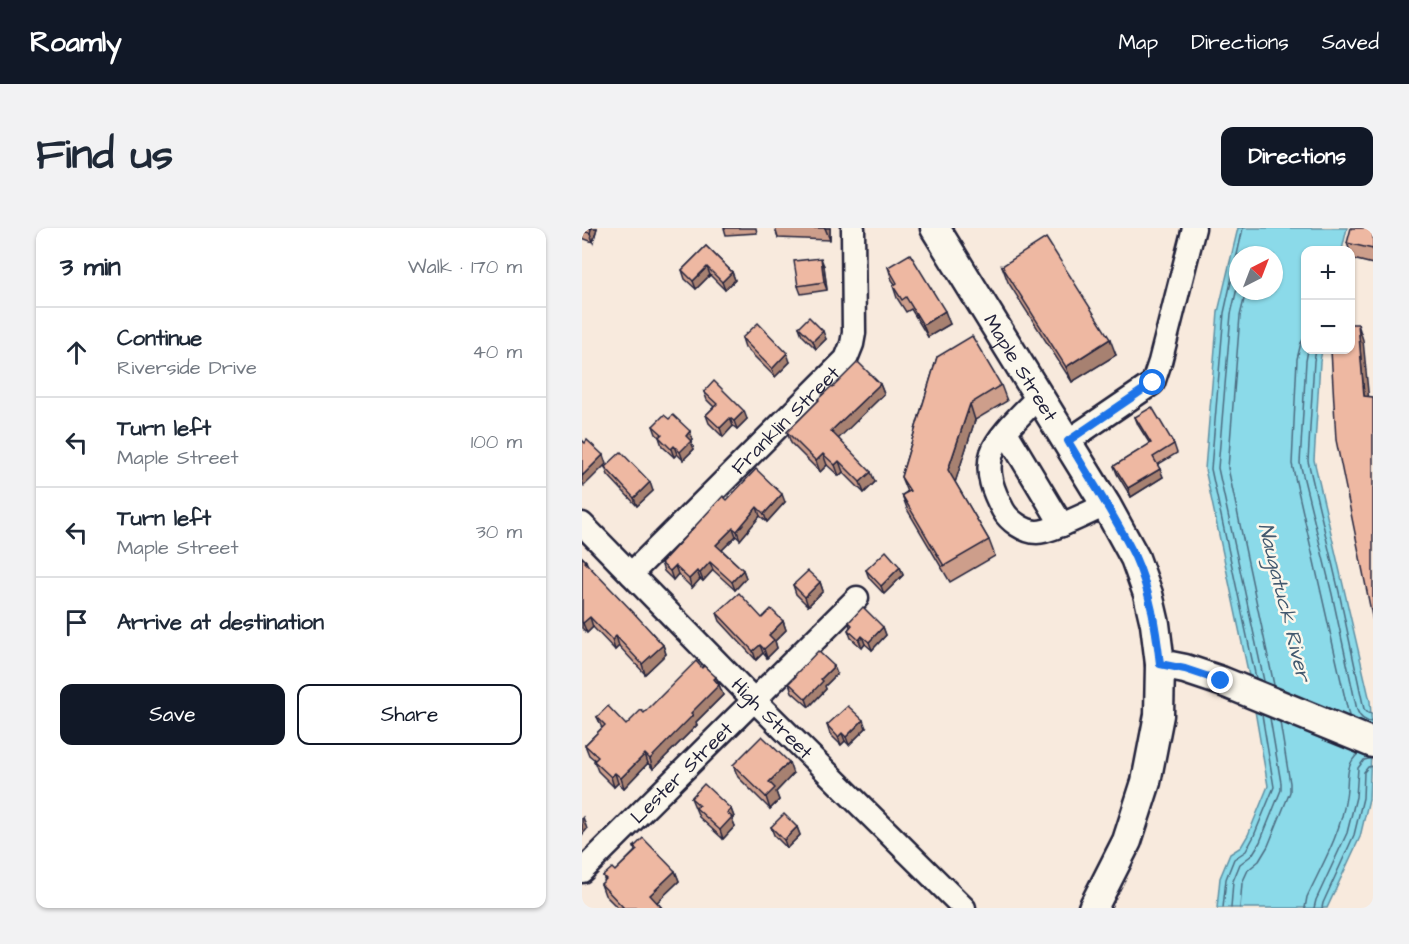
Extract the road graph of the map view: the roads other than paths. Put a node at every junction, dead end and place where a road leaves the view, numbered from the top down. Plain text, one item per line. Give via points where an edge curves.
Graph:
1 (853, 228) edge
2 (935, 228) edge
3 (1194, 228) edge
4 (1039, 396) junction
5 (1006, 432) junction
6 (1068, 441) junction
7 (1106, 505) junction
8 (582, 524) edge
9 (1062, 525) junction
10 (631, 574) junction
11 (857, 598) dead end
12 (1160, 664) junction
13 (754, 700) junction
14 (1373, 743) edge
15 (582, 871) edge
16 (964, 908) edge
17 (1093, 908) edge

1 - 10 street, Franklin Street via 854,333 846,359
2 - 4 main road, Maple Street
3 - 6 street via 1153,383
4 - 5 street
4 - 6 main road, Maple Street
5 - 9 street
5 - 9 street via 992,452 990,464 994,495 1005,514 1025,530 1039,532
6 - 7 main road, Maple Street
7 - 9 street
7 - 12 main road, Maple Street via 1135,558 1148,594
8 - 10 street, High Street
10 - 13 street, High Street
11 - 13 street, Lester Street
12 - 14 main road via 1221,681
12 - 17 main road, Maple Street via 1159,715 1146,782 1127,841
13 - 15 street, Lester Street
13 - 16 street, High Street

